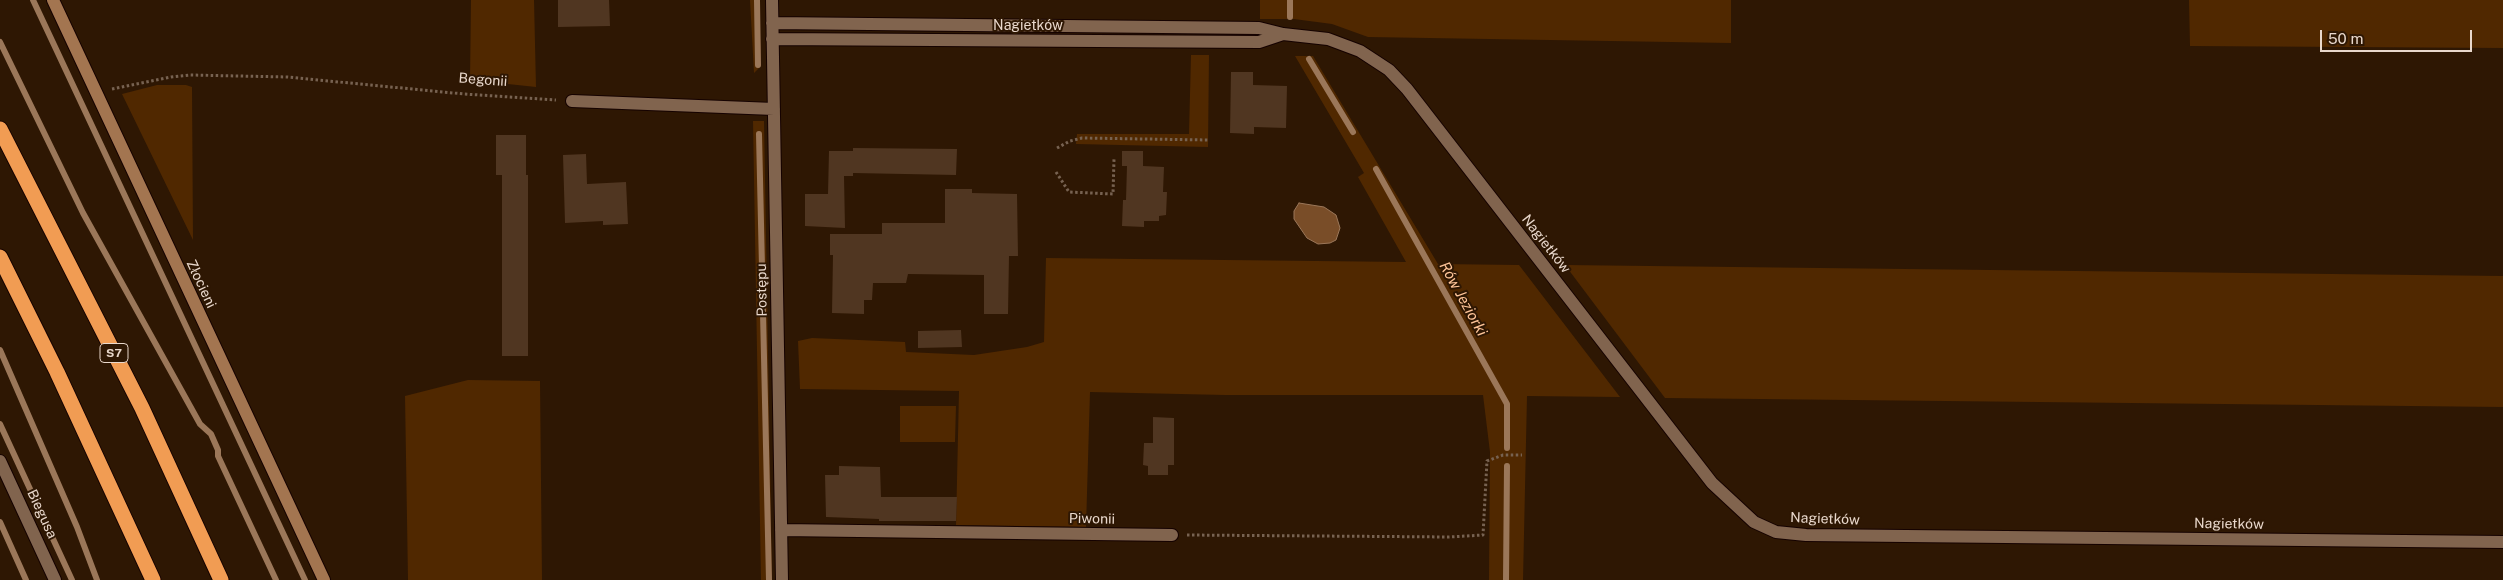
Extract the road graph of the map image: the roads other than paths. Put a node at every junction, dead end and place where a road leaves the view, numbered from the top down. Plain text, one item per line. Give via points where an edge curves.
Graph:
1 (53, 0) edge
2 (772, 0) edge
3 (772, 24) junction
4 (1283, 34) junction
5 (772, 39) junction
6 (572, 101) road end
7 (774, 109) junction
8 (0, 129) edge
9 (0, 258) edge
10 (0, 461) edge
11 (781, 530) junction
12 (1172, 535) road end
13 (2503, 542) edge
14 (55, 580) edge
15 (153, 580) edge
16 (221, 580) edge
17 (324, 580) edge
18 (782, 580) edge

1 - 17 street, Złocieni
2 - 3 street, Postępu
3 - 4 street, Nagietków via 1259,28
3 - 5 street, Postępu
4 - 5 street, Nagietków via 1260,42
4 - 13 street, Nagietków via 1328,39 1360,51 1389,70 1712,483 1760,526 1776,532 1806,535
5 - 7 street, Postępu
6 - 7 street
7 - 11 street, Postępu
8 - 16 highway, S7 via 142,408
9 - 15 highway
10 - 14 street, Biegusa
11 - 12 street, Piwonii
11 - 18 street, Postępu

